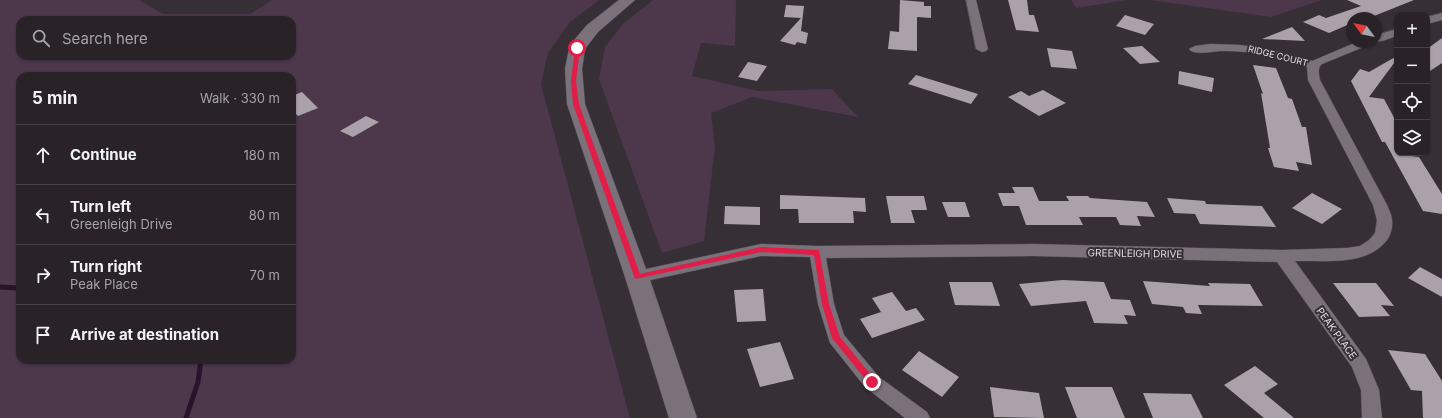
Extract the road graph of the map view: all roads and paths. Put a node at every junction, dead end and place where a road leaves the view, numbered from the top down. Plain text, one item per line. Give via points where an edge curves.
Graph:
1 (628, 0) edge
2 (971, 0) edge
3 (1442, 16) edge
4 (1430, 20) edge
5 (1394, 33) edge
6 (1382, 37) edge
7 (982, 48) dead end
8 (1349, 48) edge
9 (1195, 49) dead end
10 (1313, 65) junction
11 (817, 252) junction
12 (1282, 256) junction
13 (637, 277) junction
14 (683, 418) edge
15 (920, 418) edge
16 (1372, 418) edge

1 - 13 main road via 590,31 577,48 573,81 576,104
2 - 7 street
3 - 4 street
5 - 6 street
8 - 10 street via 1326,56
9 - 10 street, RIDGE COURT via 1213,46 1249,48
10 - 12 street, GREENLEIGH DRIVE via 1314,80 1380,205 1384,220 1383,234 1375,244 1364,251
11 - 12 street, GREENLEIGH DRIVE via 1033,250
11 - 13 street, GREENLEIGH DRIVE via 761,250
11 - 15 street via 826,304 836,338 872,382
12 - 16 street, PEAK PLACE via 1360,364 1370,390
13 - 14 main road

